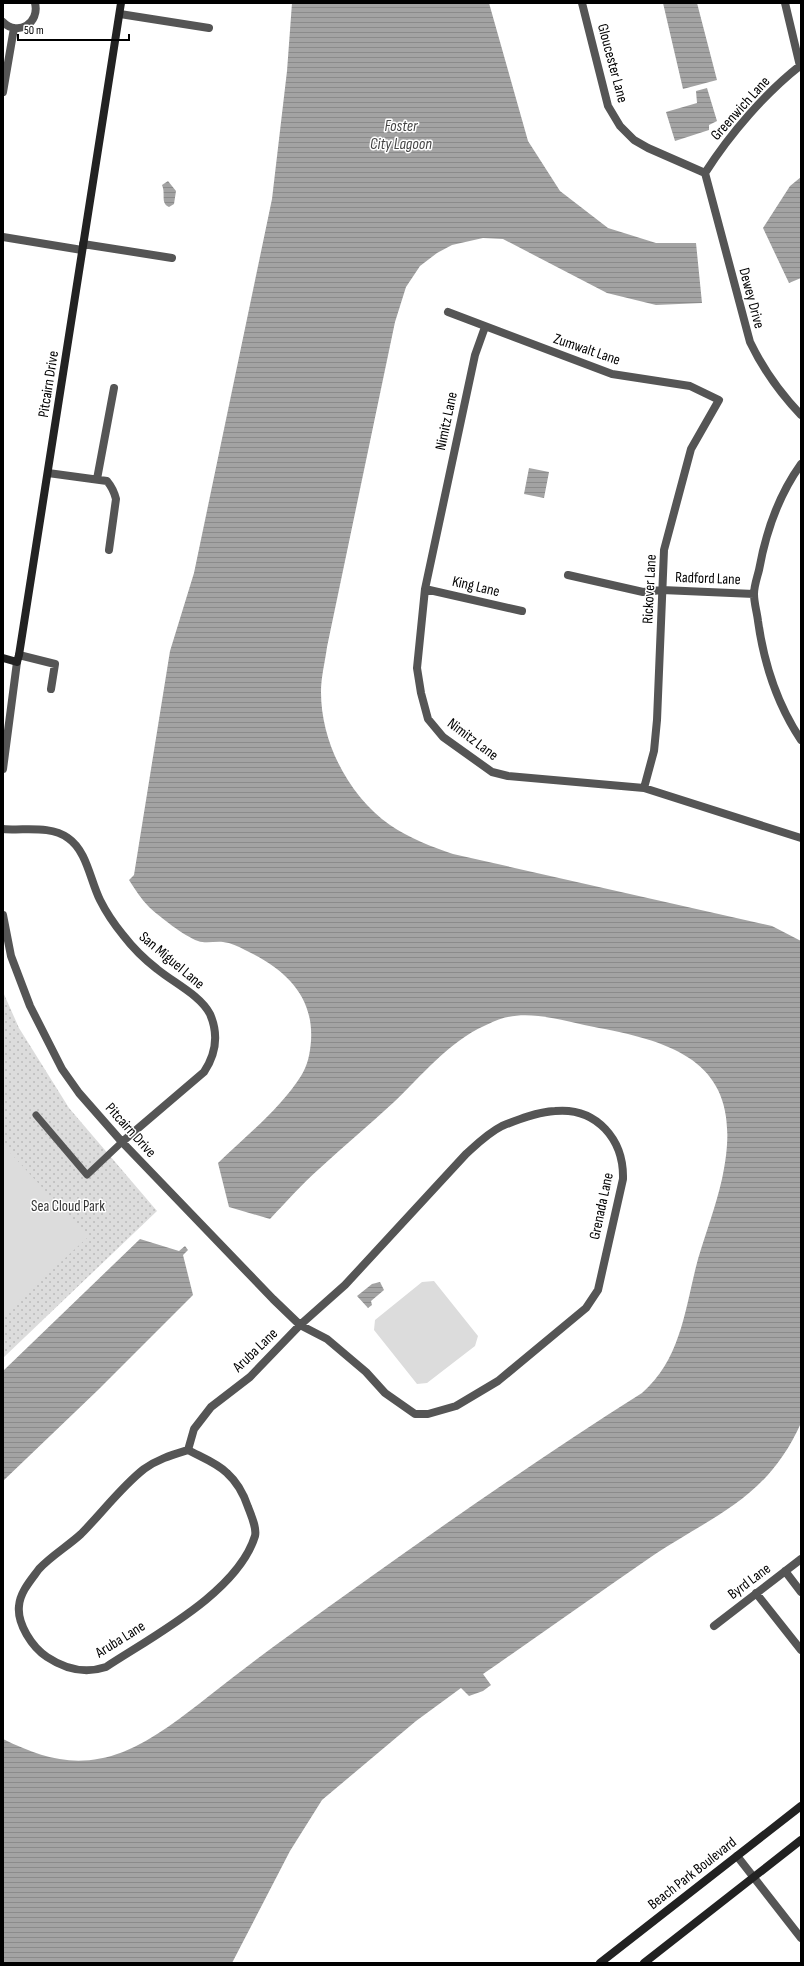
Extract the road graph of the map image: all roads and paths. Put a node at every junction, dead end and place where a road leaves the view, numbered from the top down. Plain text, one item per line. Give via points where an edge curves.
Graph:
1 (35, 3) edge
2 (121, 3) edge
3 (582, 3) edge
4 (785, 3) edge
5 (120, 14) junction
6 (3, 22) edge
7 (14, 28) junction
8 (209, 28) dead end
9 (801, 65) edge
10 (3, 92) edge
11 (705, 173) junction
12 (3, 237) edge
13 (82, 247) junction
14 (172, 258) dead end
15 (448, 312) dead end
16 (485, 327) junction
17 (114, 388) dead end
18 (719, 400) joint
19 (801, 416) edge
20 (801, 464) edge
21 (48, 473) junction
22 (97, 479) junction
23 (109, 550) dead end
24 (568, 575) dead end
25 (425, 589) junction
26 (662, 590) junction
27 (754, 594) junction
28 (522, 611) dead end
29 (3, 658) edge
30 (18, 658) junction
31 (52, 689) dead end
32 (801, 740) edge
33 (3, 769) edge
34 (644, 788) junction
35 (3, 829) edge
36 (801, 838) edge
37 (3, 915) edge
38 (36, 1115) dead end
39 (122, 1142) junction
40 (300, 1324) junction
41 (188, 1450) junction
42 (801, 1559) edge
43 (785, 1571) junction
44 (756, 1592) junction
45 (801, 1592) edge
46 (714, 1626) dead end
47 (801, 1650) edge
48 (801, 1806) edge
49 (801, 1840) edge
50 (737, 1856) junction
51 (754, 1877) junction
52 (801, 1938) edge
53 (600, 1963) edge
54 (644, 1963) edge

1 - 7 street via 34,20 24,28
2 - 5 street, Pitcairn Drive
3 - 11 street, Gloucester Lane via 608,106 620,126 634,140 648,148
4 - 9 street
5 - 8 street
5 - 13 street, Pitcairn Drive
6 - 7 street
7 - 10 street
9 - 11 street, Greenwich Lane via 738,129
11 - 19 street, Dewey Drive via 750,342 772,380
12 - 13 street
13 - 14 street
13 - 21 street, Pitcairn Drive
15 - 16 street, Zumwalt Lane
16 - 18 street, Zumwalt Lane via 612,374 690,386
16 - 25 street, Nimitz Lane via 475,355
17 - 22 street
18 - 26 street, Rickover Lane via 691,449 664,550
20 - 27 street via 774,513 764,544
21 - 22 street
21 - 30 street, Pitcairn Drive
22 - 23 street via 106,481 114,491 116,499
24 - 26 street, Radford Lane via 643,592
25 - 28 street, King Lane
25 - 34 street, Nimitz Lane via 418,668 421,693 428,719 443,737 492,772 508,776
26 - 27 street, Radford Lane
26 - 34 street, Rickover Lane via 657,720 654,751
27 - 32 street via 761,642 772,686 791,726
29 - 30 street
30 - 31 street via 55,664
30 - 33 street, Pitcairn Drive
34 - 36 street, Nimitz Lane
35 - 39 street, San Miguel Lane via 48,831 69,839 77,846 103,905 128,942 156,968 199,1000 213,1022 216,1046 204,1072
37 - 39 street, Pitcairn Drive via 11,956 30,1006 62,1069 79,1093
38 - 39 lane via 87,1174
39 - 40 street, Pitcairn Drive
40 - 40 street, Grenada Lane via 327,1339 366,1372 385,1393 415,1414 442,1411 469,1399 498,1381 560,1330 586,1308 598,1290 623,1179 622,1158 614,1138 600,1124 581,1113 556,1111 529,1116 501,1127 466,1154 345,1284
40 - 41 street, Aruba Lane via 250,1377 211,1406 194,1429
41 - 41 street, Aruba Lane via 158,1460 144,1470 74,1541 41,1568 26,1586 19,1605 19,1619 41,1653 57,1664 73,1670 90,1671 106,1667 201,1605 220,1589 236,1570 255,1535 245,1498 227,1473
42 - 43 street, Byrd Lane
43 - 44 street, Byrd Lane
43 - 45 street
44 - 46 street, Byrd Lane
44 - 47 street
48 - 50 street, Beach Park Boulevard
49 - 51 street
50 - 51 street
50 - 53 street, Beach Park Boulevard
51 - 52 street
51 - 54 street

